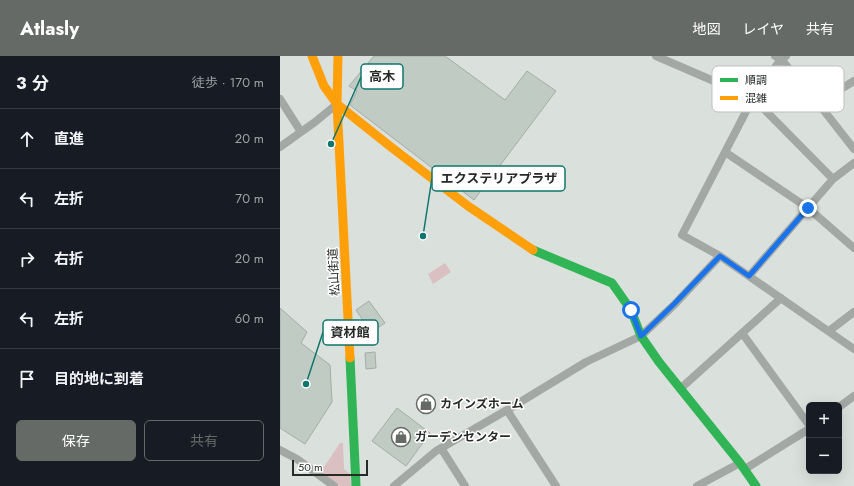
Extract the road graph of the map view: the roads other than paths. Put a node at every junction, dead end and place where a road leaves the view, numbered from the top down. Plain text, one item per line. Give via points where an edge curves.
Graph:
1 (312, 56) edge
2 (338, 56) edge
3 (656, 56) edge
4 (781, 57) edge
5 (775, 66) edge
6 (788, 66) edge
7 (712, 80) edge
8 (854, 81) edge
9 (844, 87) edge
10 (280, 99) edge
11 (337, 104) junction
12 (745, 112) edge
13 (766, 112) edge
14 (825, 112) edge
15 (301, 132) junction
16 (280, 147) edge
17 (854, 149) edge
18 (725, 152) junction
19 (854, 163) edge
20 (833, 179) junction
21 (808, 208) junction
22 (854, 248) edge
23 (720, 256) junction
24 (749, 276) junction
25 (781, 298) junction
26 (854, 312) edge
27 (829, 331) junction
28 (742, 333) junction
29 (641, 336) junction
30 (854, 349) edge
31 (680, 389) junction
32 (854, 396) edge
33 (842, 405) edge
34 (507, 410) junction
35 (806, 421) edge
36 (806, 431) edge
37 (441, 448) junction
38 (280, 450) edge
39 (742, 466) junction
40 (397, 485) edge
41 (334, 486) edge
42 (356, 486) edge
43 (465, 486) edge
44 (556, 486) edge
45 (698, 486) edge
46 (756, 486) edge

1 - 11 street via 324,86
2 - 11 street, 松山街道
3 - 7 street
4 - 5 street
4 - 6 street
8 - 9 street
10 - 15 street
11 - 15 street
11 - 29 street via 468,206 531,249 612,283 631,310
11 - 42 street, 松山街道
12 - 18 street
13 - 20 street
14 - 17 street
15 - 16 street
18 - 21 street
18 - 23 street via 682,235
19 - 20 street
20 - 21 street
21 - 22 street
21 - 24 street
23 - 24 street
23 - 29 street
24 - 25 street
25 - 27 street
25 - 28 street
26 - 27 street
27 - 30 street
28 - 31 street
28 - 35 street
29 - 31 street
29 - 34 street via 586,362
31 - 39 street
32 - 33 street
34 - 37 street
34 - 44 street
36 - 39 street
37 - 40 street
37 - 43 street
38 - 41 street
39 - 45 street
39 - 46 street

